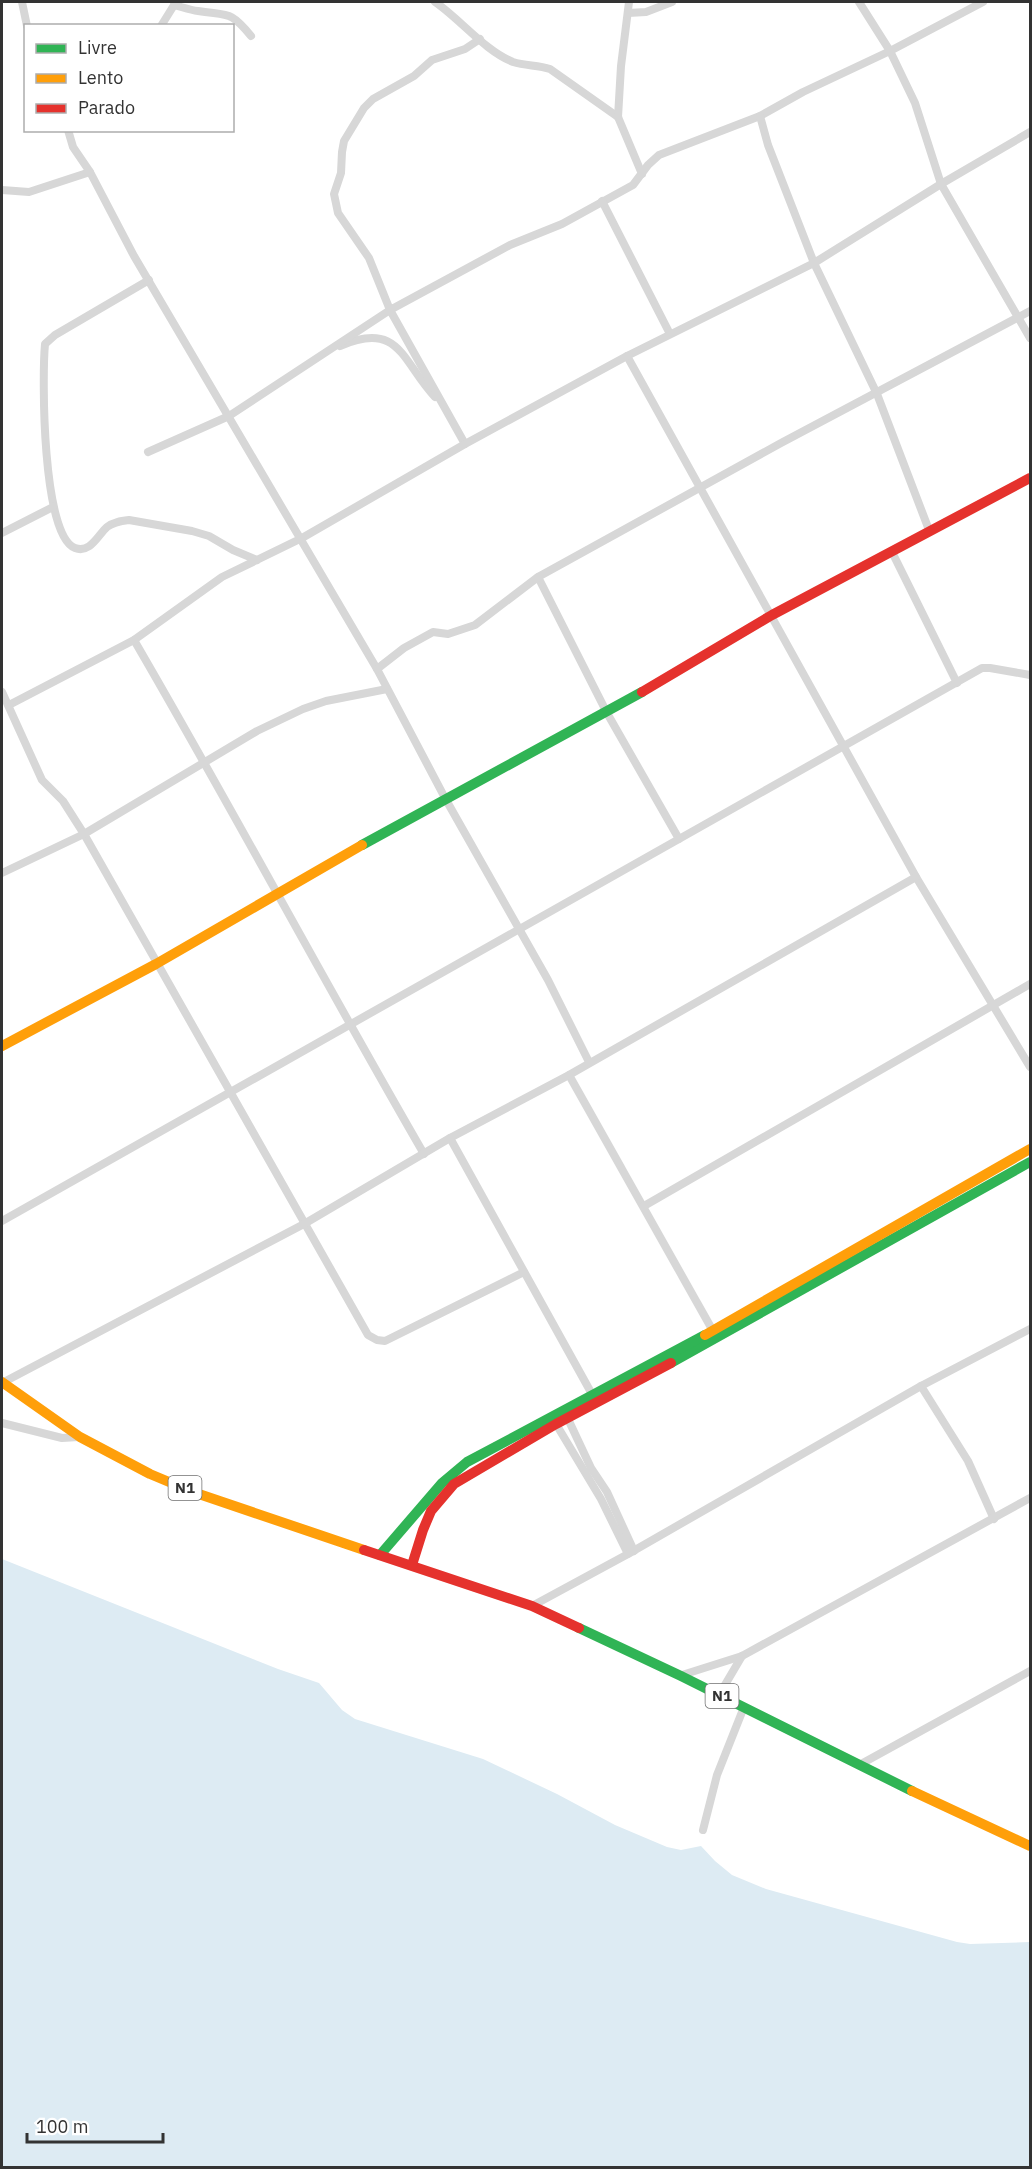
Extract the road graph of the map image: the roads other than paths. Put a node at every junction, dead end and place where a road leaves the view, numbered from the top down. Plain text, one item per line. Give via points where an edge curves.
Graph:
1 (22, 2) edge
2 (435, 2) edge
3 (629, 2) edge
4 (672, 2) edge
5 (859, 2) edge
6 (983, 2) edge
7 (175, 3) edge
8 (628, 13) junction
9 (27, 24) edge
10 (162, 24) edge
11 (251, 36) dead end
12 (480, 39) junction
13 (890, 51) junction
14 (760, 116) junction
15 (618, 117) junction
16 (69, 132) edge
17 (1030, 132) edge
18 (90, 172) junction
19 (642, 174) junction
20 (941, 184) junction
21 (2, 190) edge
22 (21, 192) junction
23 (2, 198) edge
24 (602, 201) junction
25 (814, 263) junction
26 (149, 280) junction
27 (390, 310) junction
28 (1030, 311) edge
29 (1020, 316) junction
30 (670, 334) junction
31 (1030, 338) edge
32 (325, 352) junction
33 (627, 356) junction
34 (877, 394) junction
35 (444, 407) junction
36 (229, 416) junction
37 (465, 444) junction
38 (148, 452) dead end
39 (1030, 478) edge
40 (701, 488) junction
41 (53, 507) junction
42 (929, 530) junction
43 (2, 533) edge
44 (302, 538) junction
45 (892, 552) junction
46 (257, 560) junction
47 (538, 577) junction
48 (772, 615) junction
49 (134, 640) junction
50 (377, 669) junction
51 (1030, 675) edge
52 (957, 683) junction
53 (387, 689) junction
54 (2, 696) edge
55 (9, 705) junction
56 (607, 713) junction
57 (844, 747) junction
58 (206, 762) junction
59 (445, 798) junction
60 (84, 834) junction
61 (679, 839) junction
62 (2, 873) edge
63 (916, 877) junction
64 (278, 892) junction
65 (520, 928) junction
66 (156, 964) junction
67 (1030, 984) edge
68 (993, 1005) junction
69 (349, 1024) junction
70 (2, 1046) edge
71 (589, 1062) junction
72 (1030, 1067) edge
73 (569, 1075) junction
74 (230, 1094) junction
75 (450, 1138) junction
76 (1030, 1149) edge
77 (424, 1154) junction
78 (1030, 1162) edge
79 (644, 1206) junction
80 (2, 1221) edge
81 (304, 1224) junction
82 (524, 1272) junction
83 (713, 1331) junction
84 (1029, 1333) edge
85 (2, 1383) edge
86 (921, 1386) junction
87 (593, 1396) junction
88 (568, 1419) junction
89 (2, 1423) edge
90 (556, 1424) junction
91 (80, 1437) junction
92 (596, 1482) junction
93 (1030, 1498) edge
94 (994, 1519) junction
95 (631, 1552) junction
96 (384, 1556) junction
97 (409, 1564) junction
98 (532, 1606) junction
99 (742, 1656) junction
100 (1030, 1671) edge
101 (681, 1676) junction
102 (719, 1695) junction
103 (744, 1707) junction
104 (861, 1764) junction
105 (703, 1830) dead end
106 (1030, 1846) edge

1 - 9 street
2 - 12 street
3 - 8 street
4 - 8 street via 646,12
5 - 13 street
6 - 13 street
7 - 10 street
7 - 11 street via 231,16
8 - 15 street
12 - 15 street via 511,61 550,69
12 - 27 street via 465,49 432,60 414,76 369,102 344,141 335,206 369,258
13 - 14 street
13 - 20 street via 915,103
14 - 19 street via 659,155
14 - 25 street
15 - 19 street
16 - 18 street via 73,147
17 - 20 street
18 - 22 street
18 - 26 street
19 - 24 street via 633,185
20 - 25 street
20 - 29 street
21 - 22 street
22 - 23 street
24 - 27 street
24 - 30 street
25 - 30 street
25 - 34 street
26 - 36 street
26 - 41 street via 45,344 45,449
27 - 32 street
27 - 35 street
28 - 29 street
29 - 31 street
29 - 34 street
30 - 33 street
32 - 35 street via 368,338 384,339 397,346
32 - 36 street
33 - 37 street
33 - 40 street
34 - 40 street
34 - 42 street
35 - 37 street
36 - 38 street
36 - 44 street
37 - 44 street
39 - 42 main road
40 - 47 street
40 - 48 street
41 - 43 street
41 - 46 street via 64,535 75,548 91,546 108,526 129,520 210,536
42 - 45 main road
44 - 46 street
44 - 50 street
45 - 48 main road
45 - 52 street
46 - 49 street via 222,577
47 - 50 street via 475,625 448,634 433,632
47 - 56 street
48 - 56 main road
48 - 57 street
49 - 55 street
49 - 58 street
50 - 53 street
51 - 52 street via 982,668
52 - 57 street
53 - 58 street via 303,709
53 - 59 street
54 - 55 street
55 - 60 street via 42,780 63,801
56 - 59 main road
56 - 61 street
57 - 61 street
57 - 63 street
58 - 60 street
58 - 64 street
59 - 64 main road
59 - 65 street
60 - 62 street
60 - 66 street
61 - 65 street
63 - 68 street
63 - 71 street
64 - 66 main road
64 - 69 street
65 - 69 street
65 - 71 street
66 - 70 main road
66 - 74 street
67 - 68 street
68 - 72 street
68 - 79 street
69 - 74 street
69 - 77 street
71 - 73 street
73 - 75 street
73 - 79 street
74 - 80 street
74 - 81 street
75 - 77 street
75 - 82 street
76 - 83 main road
77 - 81 street
78 - 88 main road
79 - 83 street
81 - 82 street via 368,1335 377,1340 385,1341
81 - 85 street
82 - 87 street
83 - 87 main road
84 - 86 street
85 - 91 main road, N1
86 - 94 street via 968,1461
86 - 95 street
87 - 96 main road via 454,1470 431,1492
88 - 90 main road
88 - 92 street
89 - 91 street via 62,1438
90 - 92 street
90 - 97 main road via 454,1484 441,1496 426,1519
91 - 96 main road, N1 via 193,1492
92 - 95 street
93 - 94 street
94 - 99 street
95 - 98 street
96 - 97 main road, N1
97 - 98 main road, N1
98 - 101 main road, N1
99 - 101 street
99 - 102 street
100 - 104 street
101 - 102 main road, N1
102 - 103 main road, N1
103 - 104 main road, N1
103 - 105 street via 717,1775
104 - 106 main road, N1

